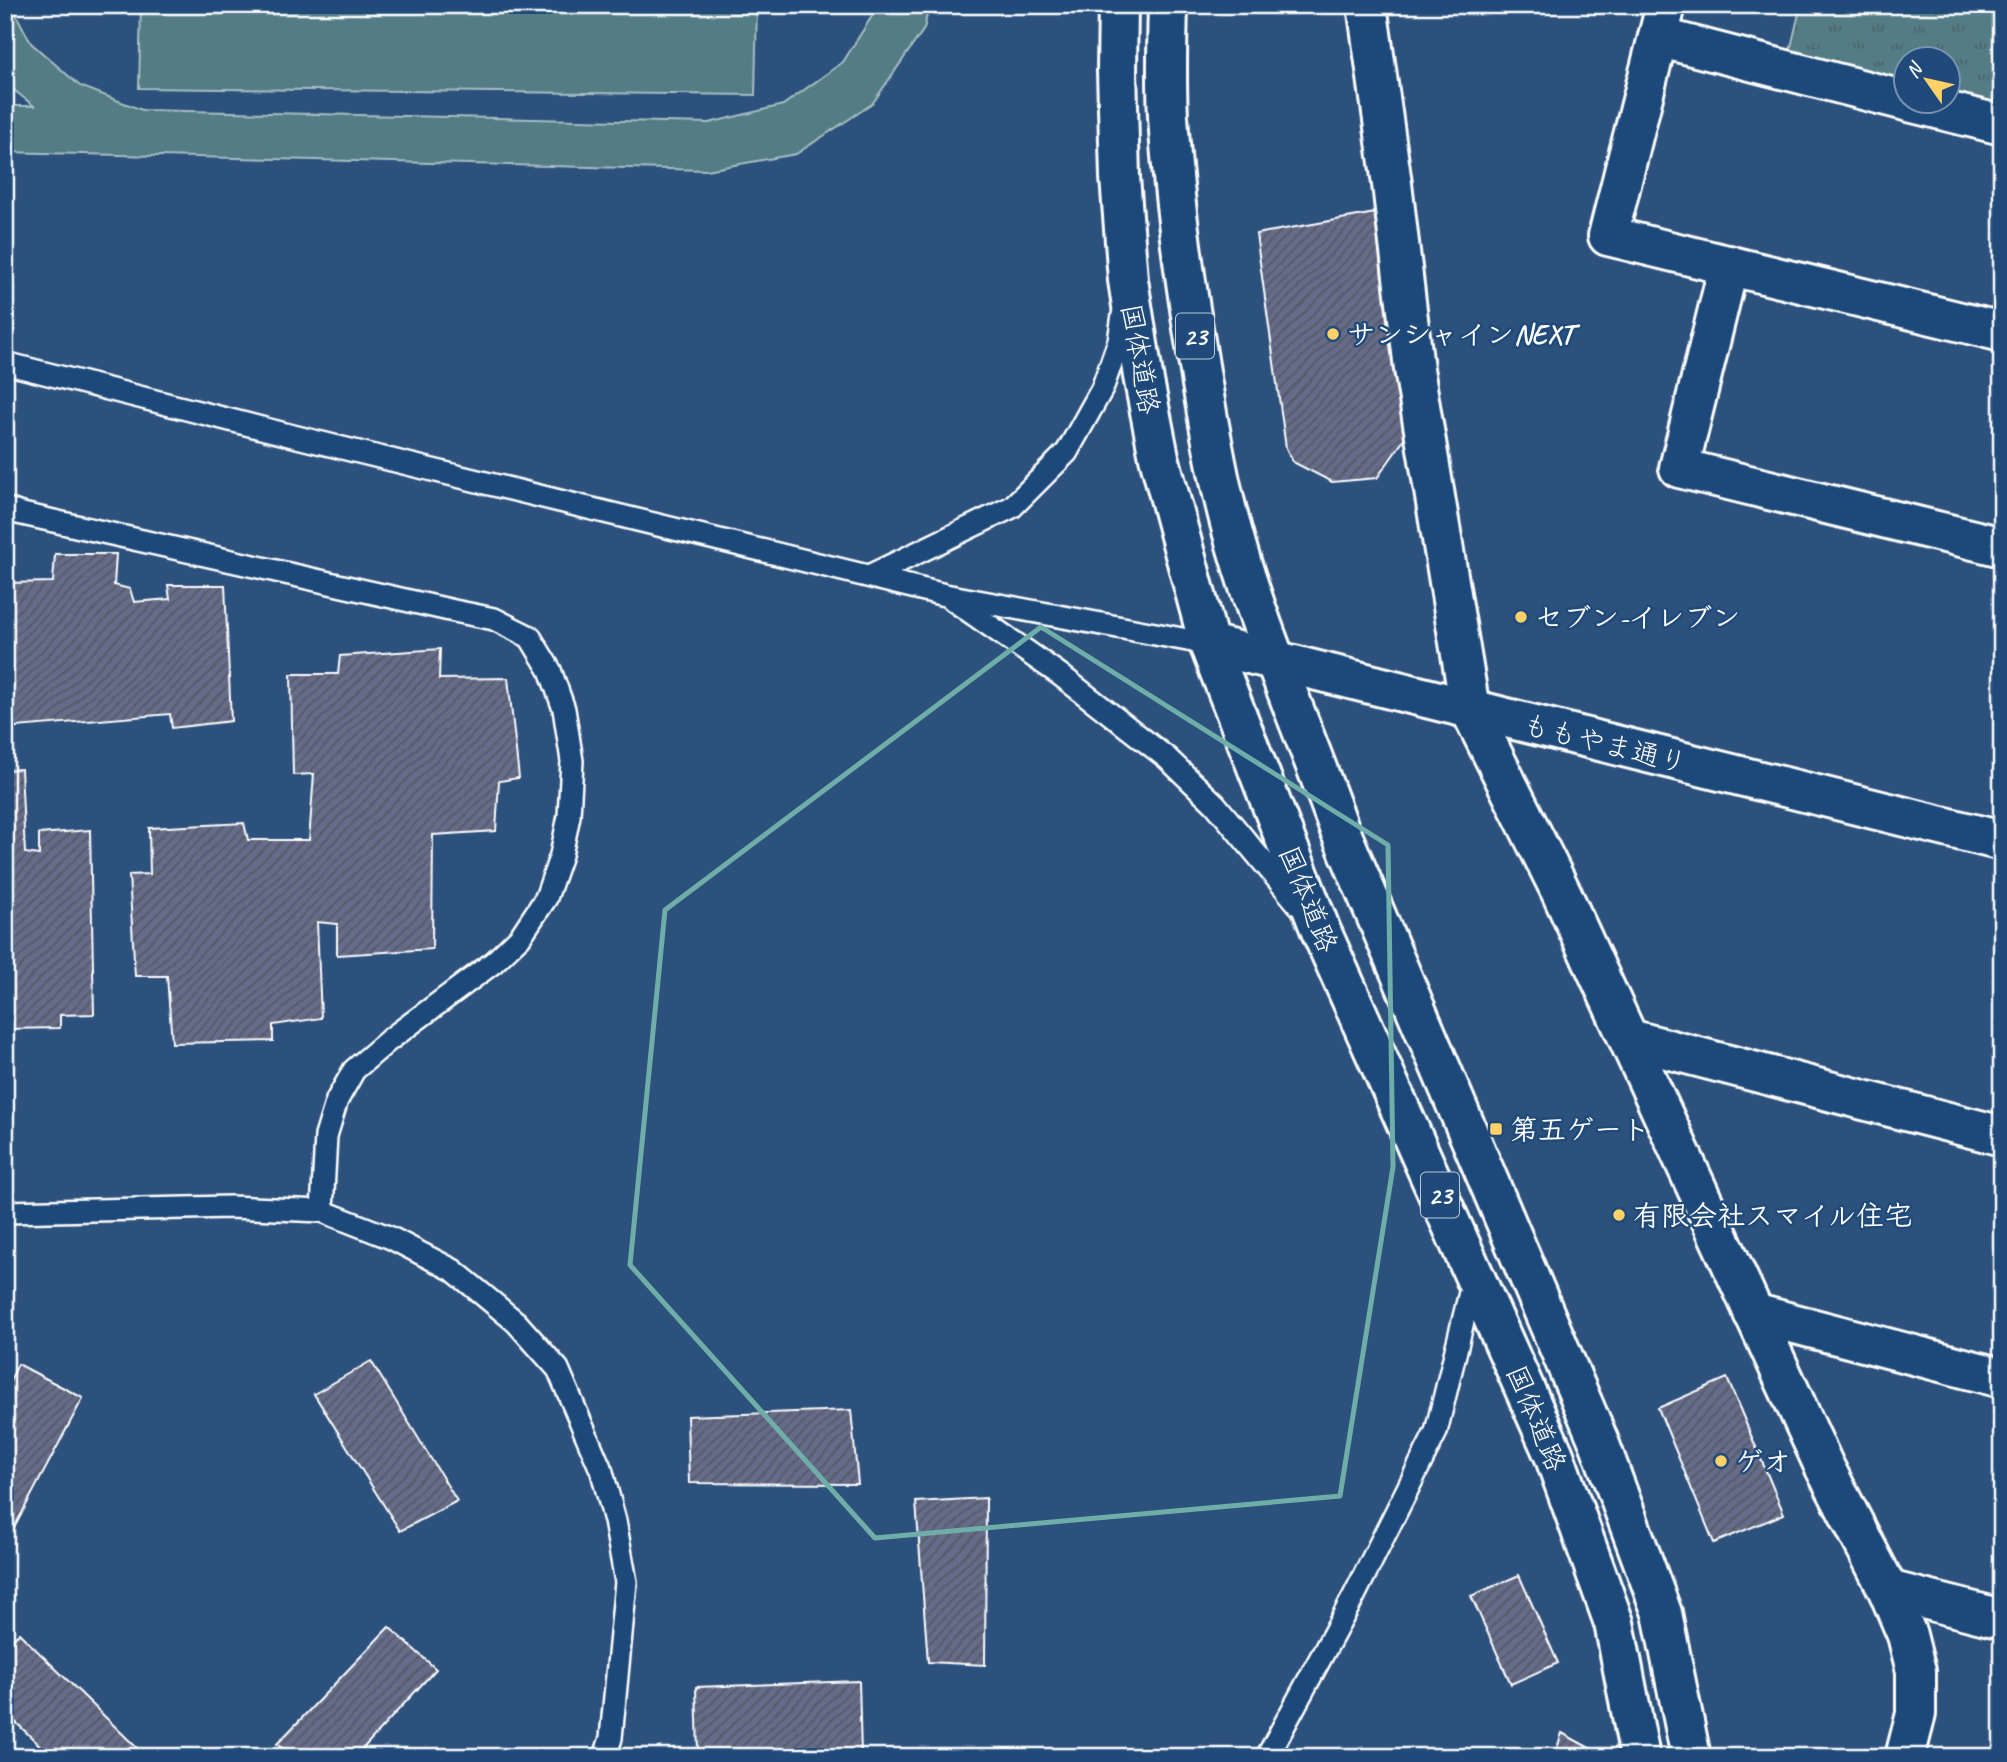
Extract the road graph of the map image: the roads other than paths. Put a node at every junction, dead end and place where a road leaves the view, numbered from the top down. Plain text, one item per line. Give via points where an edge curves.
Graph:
1 (1118, 5) edge
2 (1168, 5) edge
3 (1367, 5) edge
4 (1662, 21) edge
5 (1892, 96) edge
6 (1962, 115) edge
7 (2002, 125) edge
8 (1729, 265) junction
9 (1128, 280) junction
10 (2002, 332) edge
11 (5, 363) edge
12 (5, 508) edge
13 (2002, 547) edge
14 (869, 576) junction
15 (945, 594) junction
16 (1209, 644) junction
17 (1274, 658) junction
18 (1470, 709) junction
19 (2002, 841) edge
20 (1321, 931) junction
21 (1629, 1039) junction
22 (2002, 1136) edge
23 (322, 1211) junction
24 (5, 1212) edge
25 (1475, 1273) junction
26 (1753, 1313) junction
27 (2002, 1378) edge
28 (1888, 1590) junction
29 (2002, 1619) edge
30 (605, 1757) edge
31 (1267, 1757) edge
32 (1640, 1757) edge
33 (1691, 1757) edge
34 (1905, 1757) edge

1 - 9 street, 国体道路 / 23 via 1120,177
2 - 17 street, 国体道路 / 23 via 1173,179 1195,339 1225,504
3 - 18 street via 1414,369
4 - 5 street
4 - 8 street via 1608,236
6 - 7 street
8 - 10 street
8 - 13 street via 1679,468
9 - 14 lane via 1115,353 1102,389 1067,452 1012,507
9 - 16 street, 国体道路 / 23 via 1159,457
11 - 14 lane
12 - 23 lane via 494,619 530,638 550,670 564,709 572,761 569,816 546,898 520,937 494,962 354,1070 337,1100 326,1136
14 - 15 lane
15 - 16 lane
15 - 20 lane via 1167,758 1214,804
16 - 17 street, ももやま通り
16 - 20 street, 国体道路 / 23
17 - 18 street, ももやま通り
17 - 33 street, 国体道路 / 23 via 1339,828 1599,1442 1662,1613
18 - 19 street, ももやま通り
18 - 21 street
20 - 25 street, 国体道路 / 23
21 - 22 street
21 - 26 street
23 - 24 lane via 231,1207
23 - 30 lane via 391,1238 453,1270 516,1322 558,1369 602,1472 626,1582 611,1738
25 - 31 lane via 1436,1432
25 - 32 street, 国体道路 / 23 via 1554,1455 1614,1623
26 - 27 street
26 - 28 street
28 - 29 street
28 - 34 street via 1916,1671 1916,1714

